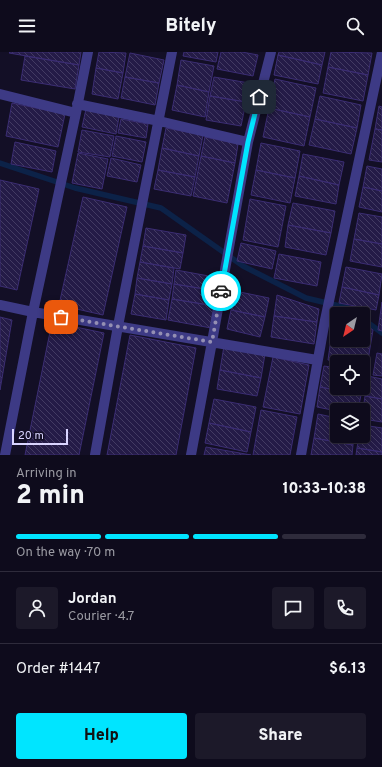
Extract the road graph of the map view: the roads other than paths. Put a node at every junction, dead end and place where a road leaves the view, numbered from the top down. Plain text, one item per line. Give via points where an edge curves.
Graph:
1 (88, 52) edge
2 (172, 52) edge
3 (271, 52) edge
4 (382, 52) edge
5 (0, 94) edge
6 (77, 108) junction
7 (159, 121) junction
8 (248, 142) junction
9 (0, 305) edge
10 (33, 312) junction
11 (118, 326) junction
12 (212, 342) junction
13 (317, 360) junction
14 (5, 455) edge
15 (95, 455) edge
16 (191, 455) edge
17 (301, 455) edge

1 - 6 street
2 - 7 street
3 - 8 street
4 - 13 street
5 - 6 street
6 - 7 street
6 - 10 street
7 - 8 street
7 - 11 street
8 - 12 street
9 - 10 street
10 - 11 street
10 - 14 street
11 - 12 street
11 - 15 street
12 - 13 street
12 - 16 street
13 - 17 street

